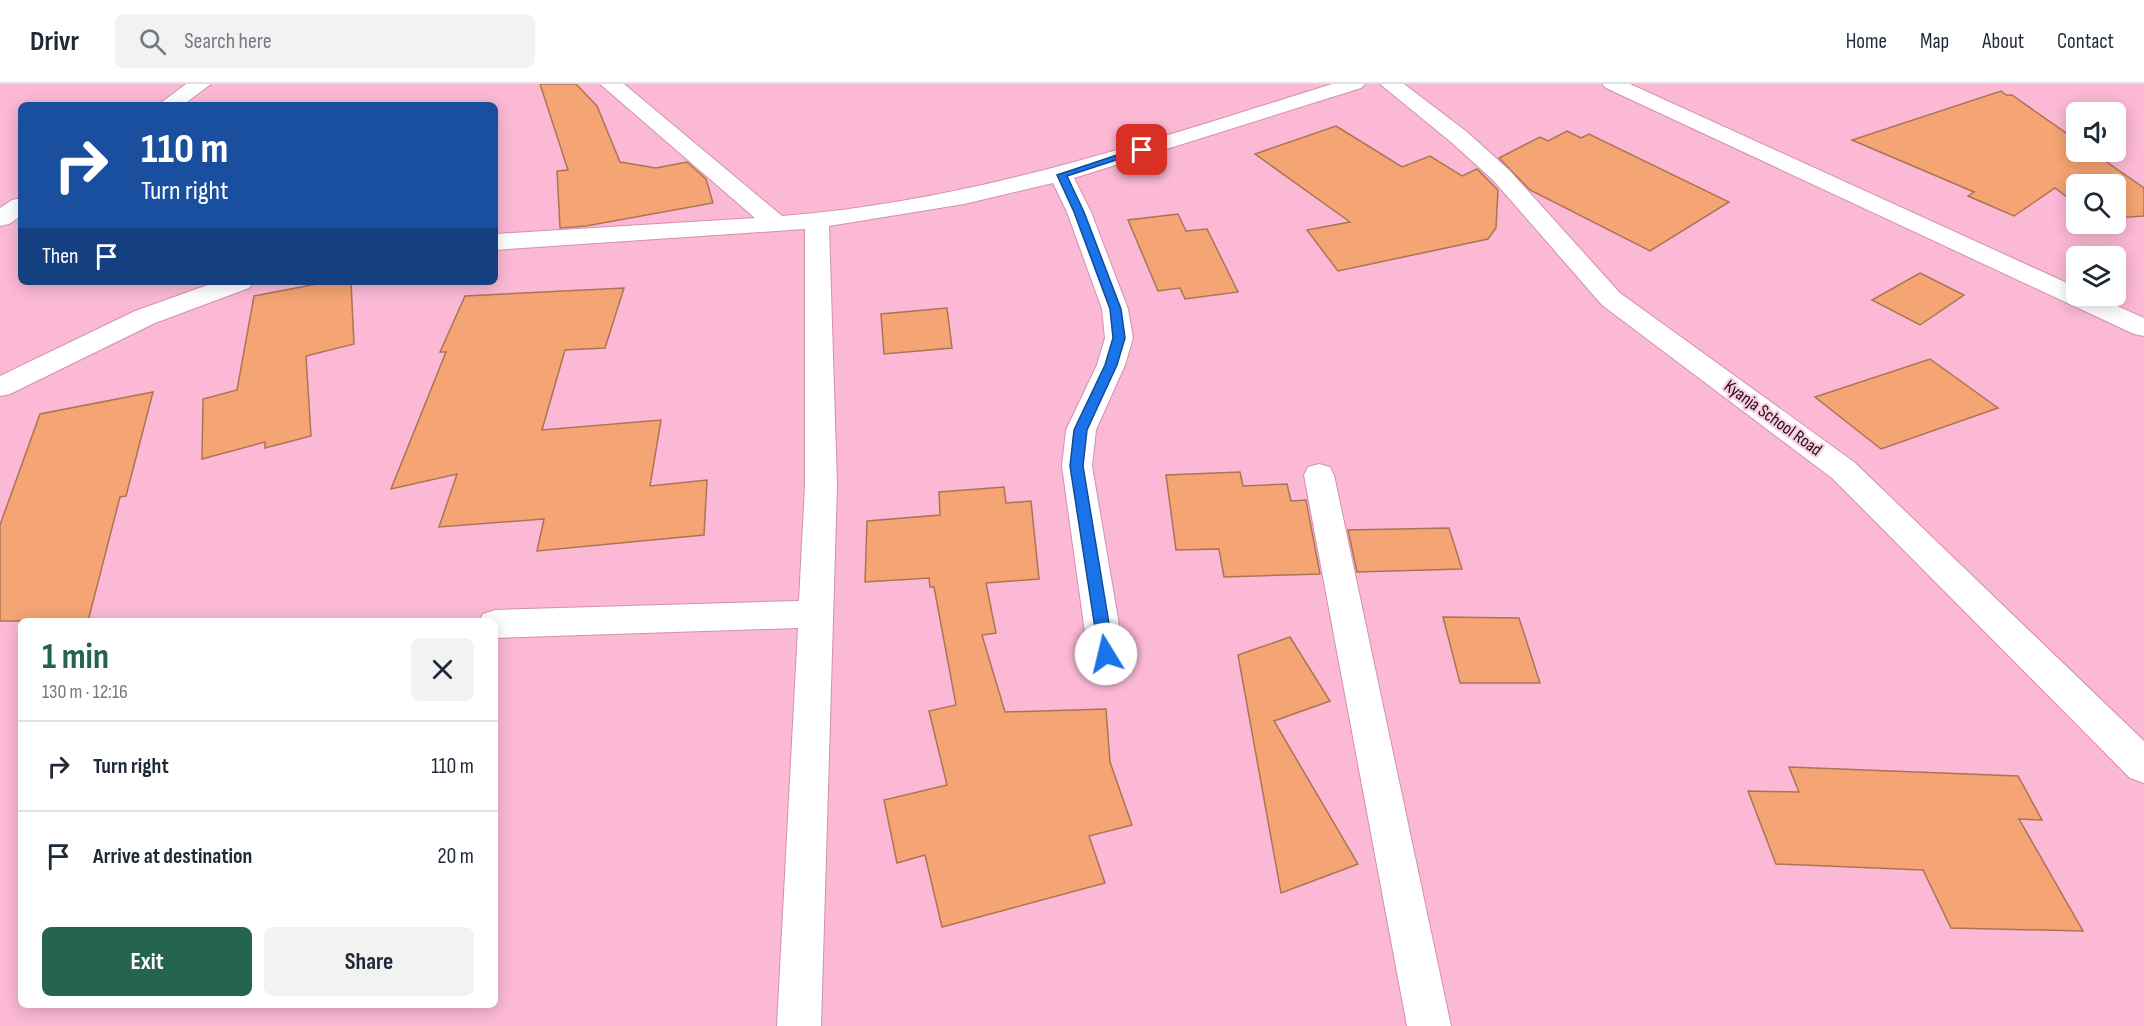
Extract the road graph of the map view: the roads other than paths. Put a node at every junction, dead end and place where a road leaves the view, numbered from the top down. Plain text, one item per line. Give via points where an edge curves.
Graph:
1 (200, 84) edge
2 (611, 84) edge
3 (1354, 84) edge
4 (1391, 84) edge
5 (1613, 84) edge
6 (173, 102) edge
7 (1061, 175) junction
8 (18, 207) edge
9 (0, 219) edge
10 (817, 221) junction
11 (776, 224) junction
12 (498, 242) edge
13 (232, 285) edge
14 (2144, 328) edge
15 (0, 387) edge
16 (1319, 475) dead end
17 (814, 614) junction
18 (498, 624) edge
19 (1106, 654) dead end
20 (2144, 766) edge
21 (798, 1026) edge
22 (1430, 1026) edge

1 - 6 street
2 - 11 street
3 - 7 street
4 - 20 street, Kyanja School Road via 1501,176 1611,299 1844,470
5 - 14 street
7 - 10 street via 964,197
7 - 19 street via 1115,309 1119,338 1081,430 1077,466
8 - 9 street
10 - 11 street
10 - 17 street via 821,485
11 - 12 street
13 - 15 street via 145,317
16 - 22 street
17 - 18 street
17 - 21 street

